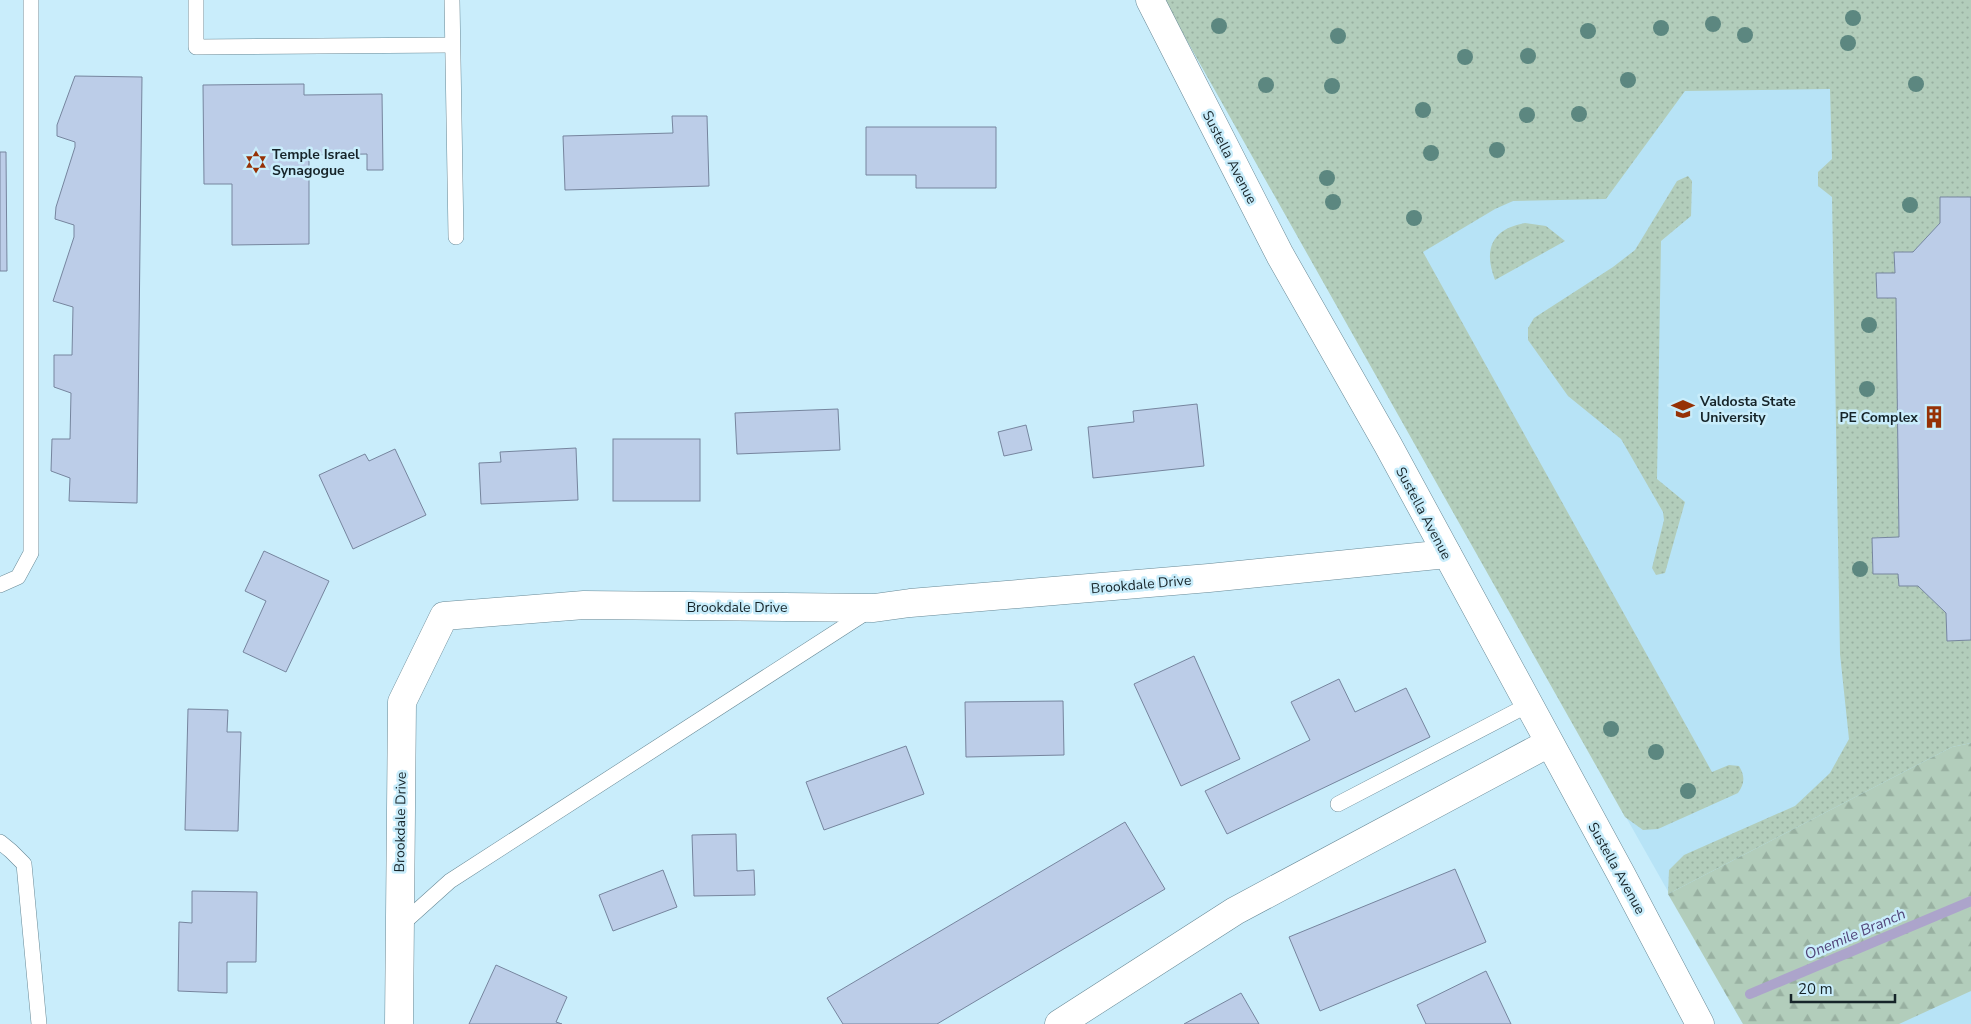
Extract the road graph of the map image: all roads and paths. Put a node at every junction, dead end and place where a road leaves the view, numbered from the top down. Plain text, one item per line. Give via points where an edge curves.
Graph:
1 (31, 0) edge
2 (196, 0) edge
3 (452, 0) edge
4 (1150, 0) edge
5 (452, 46) junction
6 (456, 237) dead end
7 (1446, 554) junction
8 (0, 585) edge
9 (874, 608) junction
10 (1528, 705) junction
11 (1549, 743) junction
12 (1338, 804) dead end
13 (0, 842) edge
14 (399, 927) junction
15 (39, 1024) edge
16 (399, 1024) edge
17 (1059, 1024) edge
18 (1700, 1024) edge

1 - 8 lane via 31,553 18,577
2 - 5 lane via 196,47
3 - 5 lane
4 - 7 street, Sustella Avenue via 1280,255
5 - 6 lane
7 - 9 street, Brookdale Drive
7 - 10 street, Sustella Avenue
9 - 14 lane via 450,881
9 - 14 street, Brookdale Drive via 584,605 444,616 402,702
10 - 11 street, Sustella Avenue
10 - 12 lane
11 - 17 street via 1235,911
11 - 18 street, Sustella Avenue
13 - 15 lane via 24,864
14 - 16 street, Brookdale Drive

